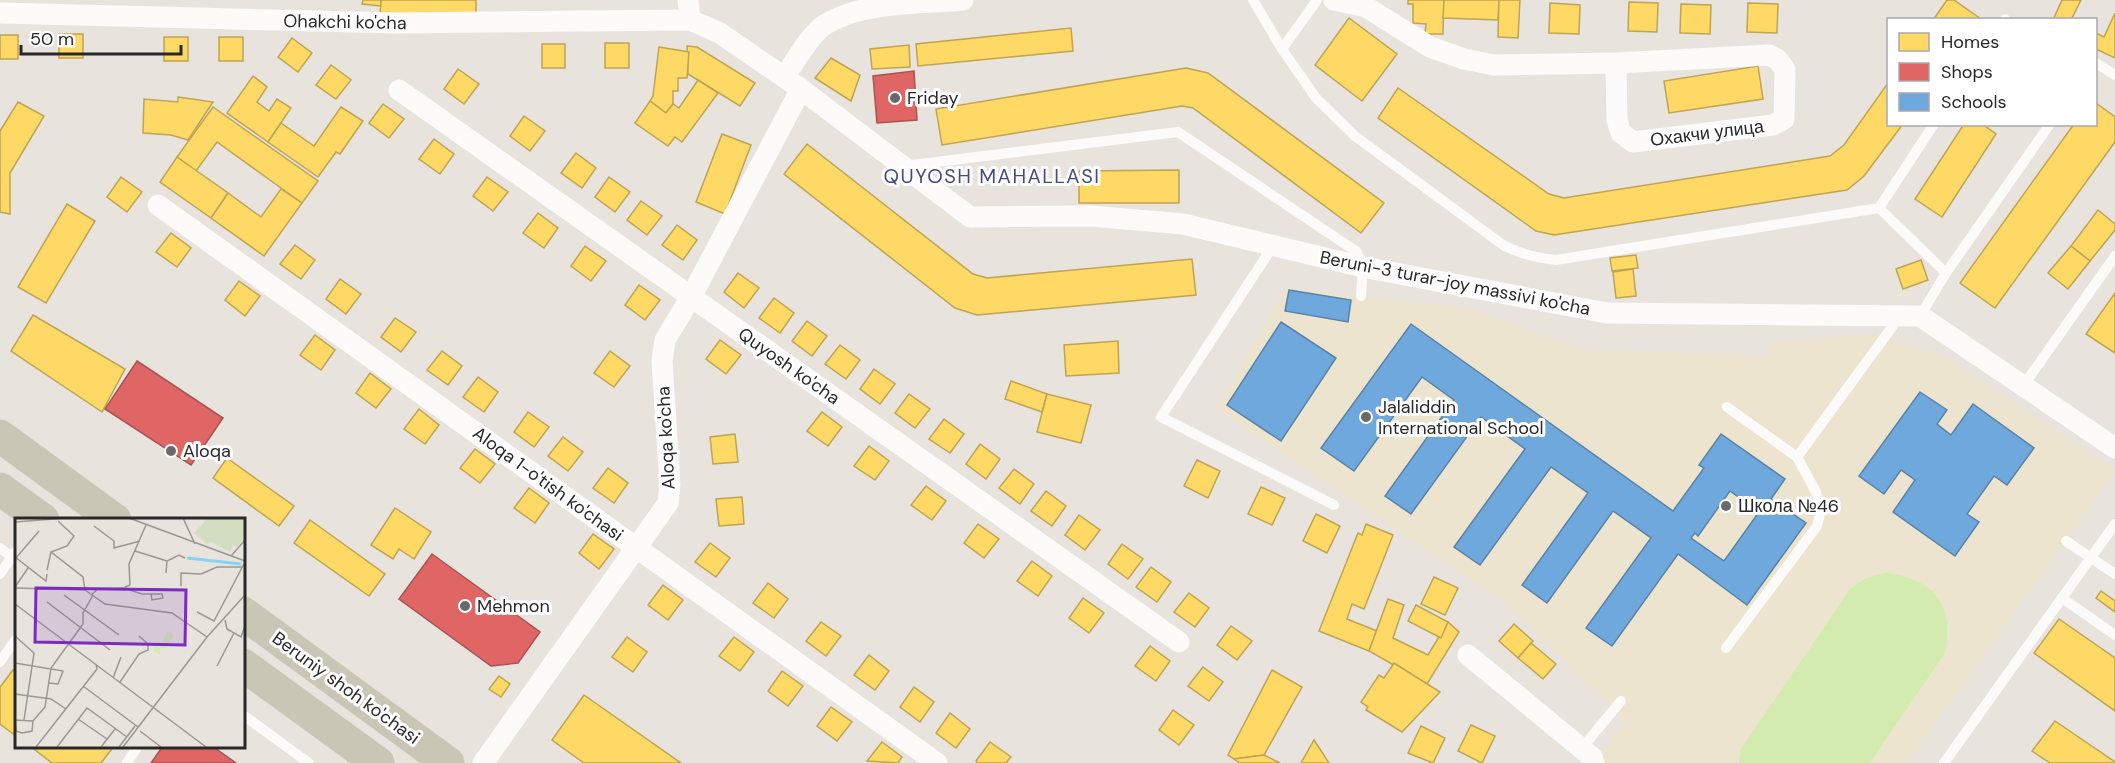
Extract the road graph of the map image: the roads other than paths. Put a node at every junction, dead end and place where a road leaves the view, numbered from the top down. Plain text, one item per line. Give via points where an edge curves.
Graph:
1 (963, 0) edge
2 (1253, 0) edge
3 (1317, 0) edge
4 (1334, 0) edge
5 (868, 4) edge
6 (689, 10) edge
7 (0, 13) edge
8 (1282, 49) junction
9 (1616, 63) junction
10 (2097, 64) edge
11 (2115, 75) edge
12 (793, 83) junction
13 (399, 90) dead end
14 (1933, 126) edge
15 (2049, 126) edge
16 (903, 166) junction
17 (158, 205) dead end
18 (1879, 208) junction
19 (1273, 246) junction
20 (2115, 256) edge
21 (1363, 267) junction
22 (1946, 273) junction
23 (1362, 296) dead end
24 (691, 297) junction
25 (1910, 316) junction
26 (2023, 386) junction
27 (1727, 407) dead end
28 (0, 436) edge
29 (2115, 448) edge
30 (1797, 457) junction
31 (0, 489) edge
32 (1334, 505) dead end
33 (40, 518) edge
34 (112, 518) edge
35 (2115, 524) edge
36 (2066, 541) dead end
37 (637, 547) junction
38 (0, 548) edge
39 (15, 556) edge
40 (2091, 557) junction
41 (0, 574) edge
42 (2115, 574) edge
43 (2062, 598) junction
44 (244, 614) edge
45 (2115, 635) edge
46 (15, 640) edge
47 (1179, 642) dead end
48 (1726, 648) dead end
49 (1468, 655) dead end
50 (0, 662) edge
51 (244, 666) edge
52 (1621, 701) dead end
53 (244, 716) edge
54 (137, 748) edge
55 (1588, 756) edge
56 (127, 763) edge
57 (309, 763) edge
58 (378, 763) edge
59 (448, 763) edge
60 (483, 763) edge
61 (937, 763) edge
62 (1944, 763) edge

1 - 5 street
2 - 8 lane
3 - 8 lane
4 - 9 street, Охакчи улица via 1366,7 1430,47 1479,63
5 - 12 street via 821,27
6 - 7 street, Ohakchi ko'cha via 398,23
6 - 12 street, Beruni-3 turar-joy massivi ko'cha
8 - 18 lane via 1316,99 1355,136 1503,245 1529,255 1556,260
9 - 9 street, Охакчи улица via 1769,55 1778,58 1785,69 1784,119 1773,125 1633,142 1621,133 1617,120
10 - 11 lane
12 - 16 street, Beruni-3 turar-joy massivi ko'cha
12 - 24 street, Aloqa ko'cha
13 - 24 street, Quyosh ko'cha
14 - 18 lane
15 - 22 lane
16 - 19 street, Beruni-3 turar-joy massivi ko'cha via 970,217 1090,216 1183,224
16 - 21 lane via 1178,132 1357,252
17 - 37 street, Aloqa 1-o'tish ko'chasi
18 - 22 lane
19 - 21 street, Beruni-3 turar-joy massivi ko'cha
19 - 32 lane via 1161,417
20 - 26 lane
21 - 23 lane
21 - 25 street, Beruni-3 turar-joy massivi ko'cha via 1607,312
22 - 25 lane
24 - 37 street, Aloqa ko'cha via 665,340 662,361 668,503
24 - 47 street, Quyosh ko'cha
25 - 26 street
25 - 30 lane
26 - 29 street
27 - 30 lane
28 - 34 main road
30 - 48 lane via 1816,492 1821,510 1817,526
31 - 33 main road
35 - 40 lane
36 - 40 lane
37 - 60 street, Aloqa ko'cha
37 - 61 street, Aloqa 1-o'tish ko'chasi
38 - 39 lane
39 - 41 lane
40 - 42 lane
40 - 43 lane
43 - 45 lane
43 - 62 lane
44 - 59 main road, Beruniy shoh ko'chasi
46 - 50 lane
49 - 55 street
51 - 58 main road
52 - 55 lane
53 - 57 lane
54 - 56 lane

